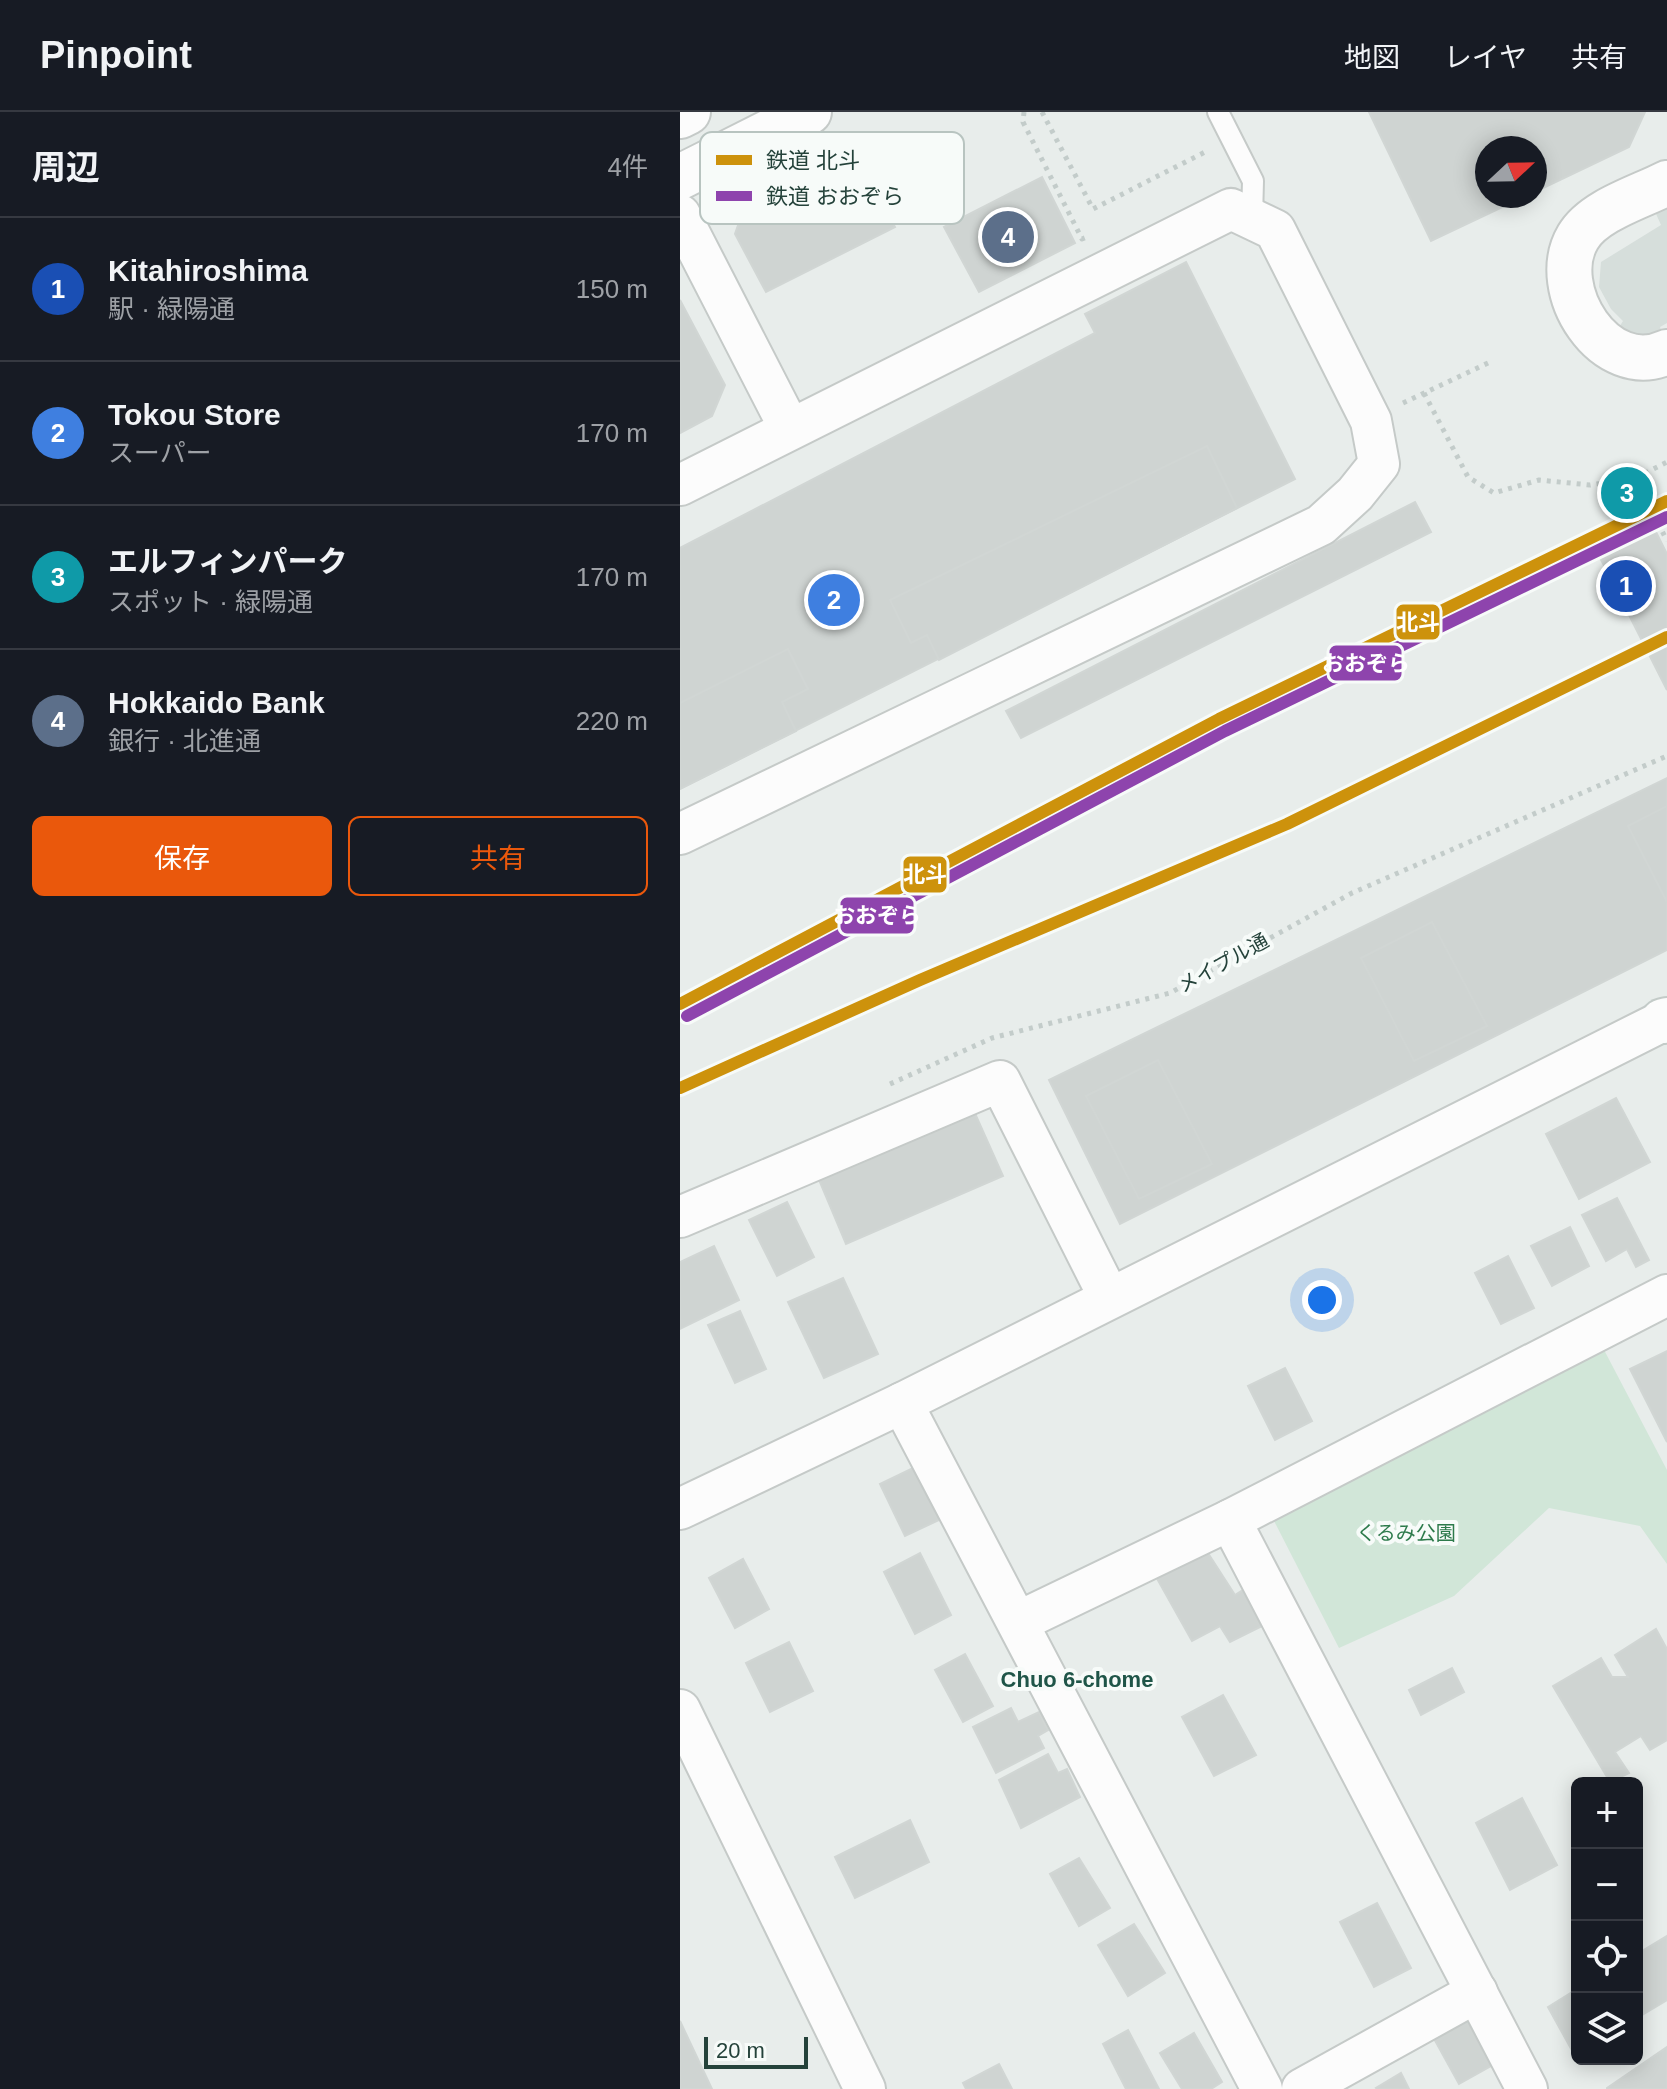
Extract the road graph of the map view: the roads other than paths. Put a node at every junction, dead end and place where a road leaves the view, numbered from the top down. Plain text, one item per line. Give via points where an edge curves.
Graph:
1 (688, 112) edge
2 (809, 112) edge
3 (1218, 112) edge
4 (680, 116) edge
5 (769, 132) edge
6 (700, 167) edge
7 (680, 177) edge
8 (1667, 183) edge
9 (680, 215) edge
10 (1252, 218) junction
11 (1667, 352) edge
12 (790, 429) junction
13 (680, 485) edge
14 (680, 834) edge
15 (1666, 1023) edge
16 (680, 1217) edge
17 (1667, 1295) edge
18 (1109, 1297) junction
19 (902, 1403) junction
20 (680, 1509) edge
21 (1230, 1520) junction
22 (1018, 1622) junction
23 (680, 1710) edge
24 (1477, 1992) junction
25 (865, 2089) edge
26 (1262, 2089) edge
27 (1302, 2089) edge
28 (1527, 2089) edge

1 - 4 street
2 - 5 street
3 - 10 lane via 1253,181
6 - 7 street
8 - 11 street via 1593,220 1569,258 1581,315 1605,345 1632,357
9 - 12 street
10 - 12 street via 1231,209
10 - 14 street via 1275,230 1371,421 1379,464 1355,494 1321,525
12 - 13 street
15 - 18 street
16 - 18 street via 1000,1081
17 - 21 street
18 - 19 street
19 - 20 street
19 - 22 street
21 - 22 street
21 - 24 street
22 - 26 street
23 - 25 street
24 - 27 street
24 - 28 street

